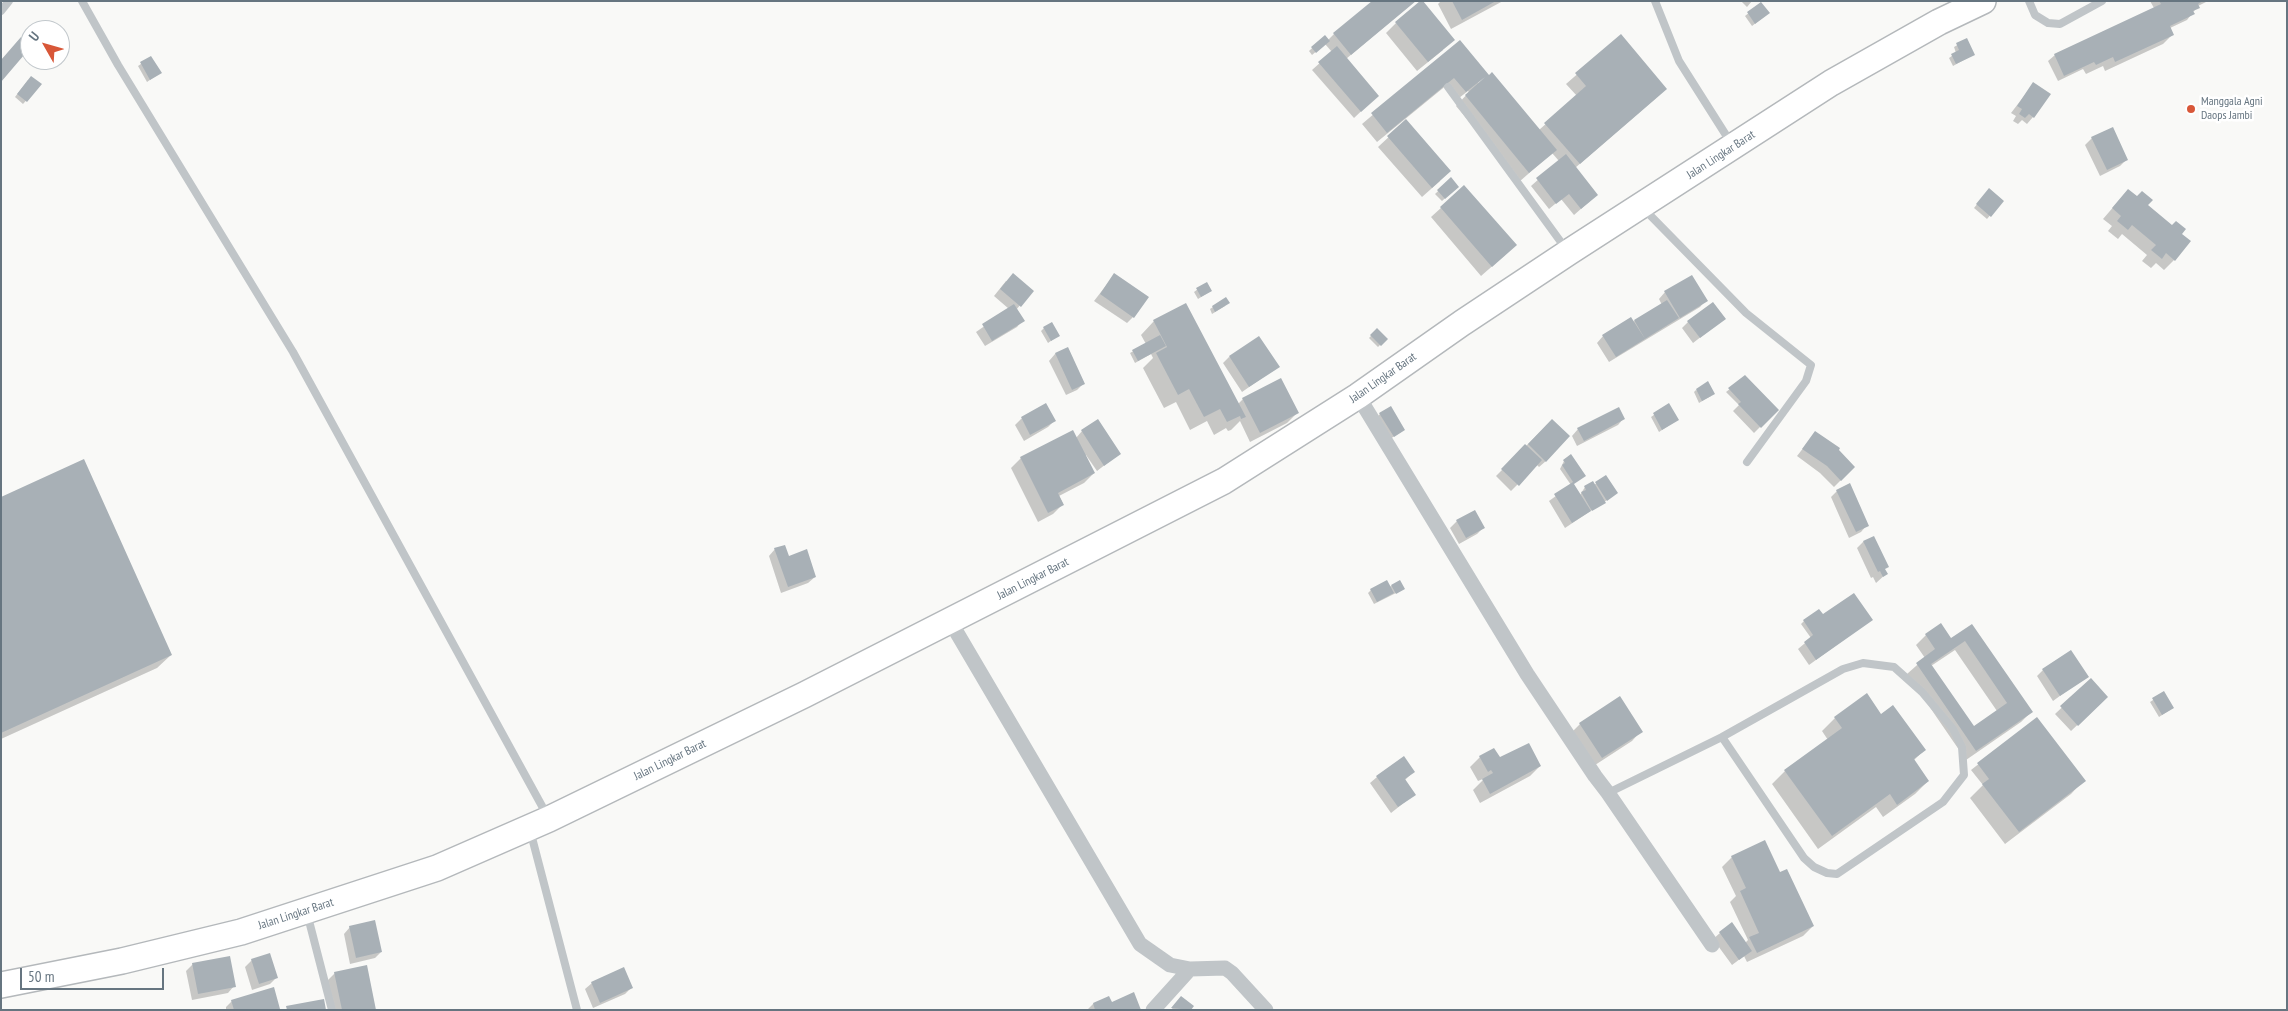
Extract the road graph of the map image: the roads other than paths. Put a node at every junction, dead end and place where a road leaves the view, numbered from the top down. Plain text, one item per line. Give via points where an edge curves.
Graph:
1 (9, 1) edge
2 (82, 1) edge
3 (1655, 1) edge
4 (1983, 1) edge
5 (2029, 1) edge
6 (2102, 1) edge
7 (1, 11) edge
8 (1448, 87) dead end
9 (1734, 147) junction
10 (1641, 206) junction
11 (1568, 252) junction
12 (1358, 396) junction
13 (1747, 462) dead end
14 (950, 621) junction
15 (1722, 737) junction
16 (1608, 793) junction
17 (539, 823) junction
18 (307, 911) junction
19 (1712, 945) dead end
20 (1190, 969) junction
21 (1, 985) edge
22 (332, 1010) edge
23 (576, 1010) edge
24 (1152, 1010) edge
25 (1266, 1010) edge

1 - 7 lane
2 - 17 lane via 293,352
3 - 9 lane via 1679,61
4 - 9 highway, Jalan Lingkar Barat via 1831,83
5 - 6 lane via 2035,15 2048,23 2060,24
8 - 11 lane
9 - 10 highway, Jalan Lingkar Barat
10 - 11 highway, Jalan Lingkar Barat
10 - 13 lane via 1746,313 1811,365 1806,381
11 - 12 highway, Jalan Lingkar Barat
12 - 14 highway, Jalan Lingkar Barat via 1224,481
12 - 16 street via 1527,674
14 - 17 highway, Jalan Lingkar Barat
14 - 20 street via 1140,944 1170,965
15 - 15 lane via 1804,858 1827,873 1837,874 1846,870 1943,802 1964,775 1962,747 1953,730 1922,692 1894,667 1863,663 1843,669
15 - 16 lane
16 - 19 street
17 - 18 highway, Jalan Lingkar Barat via 437,868
17 - 23 lane
18 - 21 highway, Jalan Lingkar Barat via 241,932 122,961
18 - 22 lane
20 - 24 street
20 - 25 street via 1224,968

